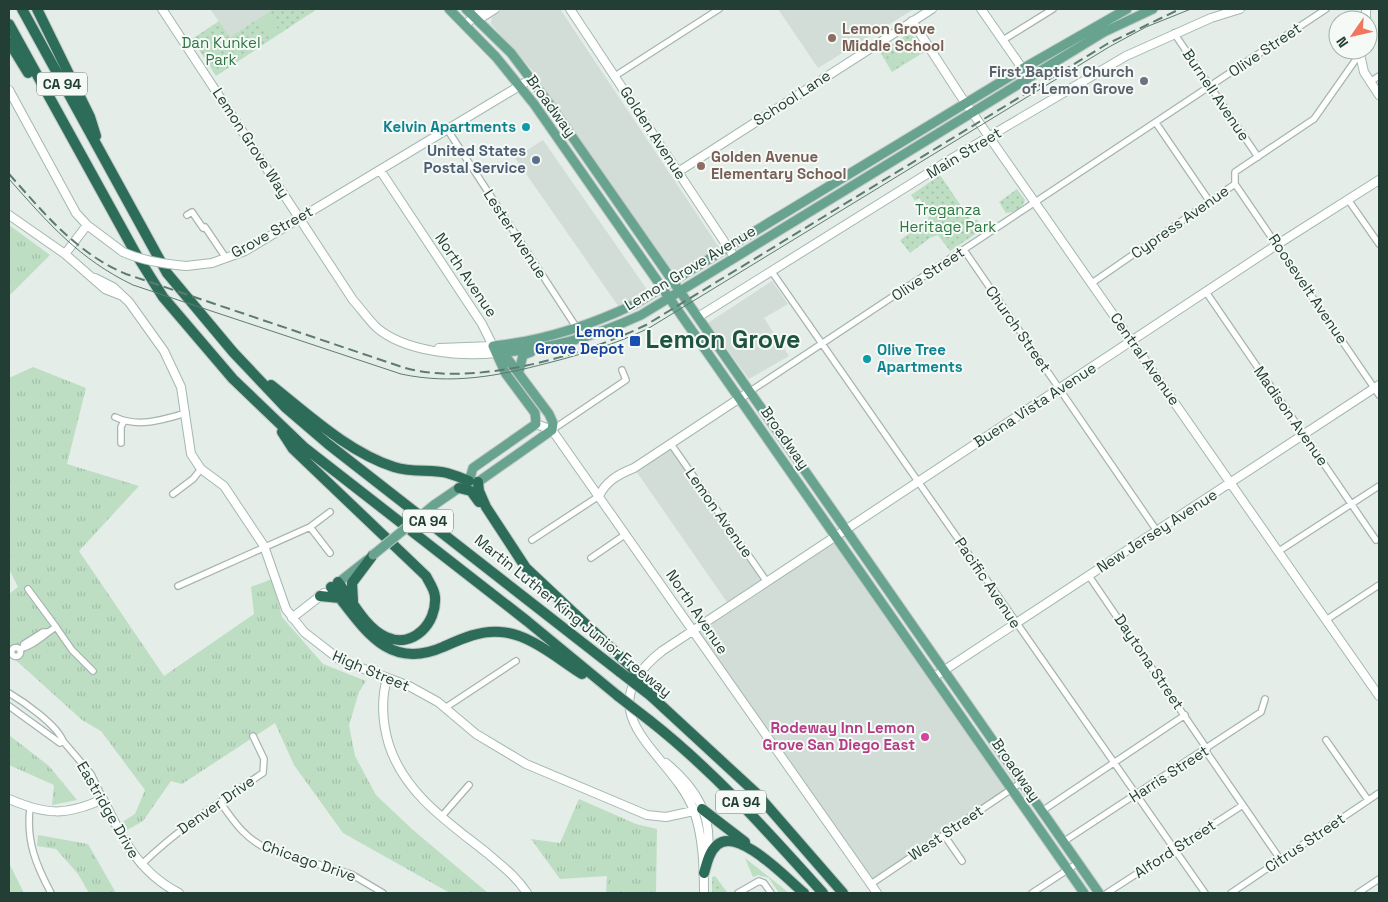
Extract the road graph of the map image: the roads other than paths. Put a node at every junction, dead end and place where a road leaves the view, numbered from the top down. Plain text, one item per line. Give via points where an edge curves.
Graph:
1 (22, 9) edge
2 (37, 9) edge
3 (162, 9) edge
4 (449, 9) edge
5 (466, 9) edge
6 (483, 9) edge
7 (496, 9) edge
8 (570, 9) edge
9 (718, 9) edge
10 (932, 9) edge
11 (982, 9) edge
12 (1053, 9) edge
13 (1127, 9) edge
14 (1153, 9) edge
15 (1240, 9) edge
16 (1326, 9) edge
17 (474, 17) junction
18 (912, 21) junction
19 (9, 24) edge
20 (465, 25) junction
21 (1174, 33) junction
22 (1003, 40) junction
23 (9, 42) edge
24 (1354, 60) edge
25 (1361, 60) edge
26 (1022, 69) junction
27 (615, 76) junction
28 (1379, 76) edge
29 (1029, 78) junction
30 (530, 79) junction
31 (1370, 82) junction
32 (520, 85) junction
33 (1210, 87) junction
34 (9, 90) edge
35 (46, 92) junction
36 (1379, 95) edge
37 (966, 103) junction
38 (973, 112) junction
39 (1156, 123) junction
40 (447, 129) junction
41 (991, 137) junction
42 (1258, 157) junction
43 (102, 159) junction
44 (380, 170) junction
45 (678, 172) junction
46 (1379, 180) edge
47 (1235, 184) junction
48 (1349, 201) junction
49 (1210, 202) junction
50 (1036, 203) junction
51 (9, 215) edge
52 (187, 215) dead end
53 (300, 218) junction
54 (87, 225) junction
55 (1278, 244) junction
56 (1379, 244) edge
57 (729, 249) junction
58 (964, 250) junction
59 (65, 254) junction
60 (226, 258) junction
61 (735, 258) junction
62 (772, 272) junction
63 (1092, 282) junction
64 (673, 283) junction
65 (664, 288) junction
66 (679, 292) junction
67 (1206, 292) junction
68 (670, 297) junction
69 (698, 318) junction
70 (578, 329) junction
71 (584, 339) junction
72 (1132, 341) junction
73 (822, 344) junction
74 (429, 348) joint
75 (499, 349) junction
76 (541, 349) junction
77 (243, 362) junction
78 (622, 370) dead end
79 (518, 371) junction
80 (1059, 389) junction
81 (1378, 389) edge
82 (749, 392) junction
83 (740, 398) junction
84 (186, 413) junction
85 (115, 417) dead end
86 (124, 421) junction
87 (277, 422) junction
88 (536, 424) junction
89 (552, 430) junction
90 (1304, 435) junction
91 (121, 443) dead end
92 (671, 444) junction
93 (500, 450) junction
94 (502, 466) junction
95 (201, 469) junction
96 (474, 481) junction
97 (918, 482) junction
98 (1231, 482) junction
99 (1379, 486) edge
100 (459, 488) junction
101 (172, 494) dead end
102 (599, 496) junction
103 (1352, 505) junction
104 (486, 507) junction
105 (330, 512) dead end
106 (310, 527) junction
107 (846, 530) junction
108 (1157, 531) junction
109 (626, 534) junction
110 (836, 536) junction
111 (532, 540) dead end
112 (1376, 540) dead end
113 (264, 546) junction
114 (1279, 551) junction
115 (330, 553) dead end
116 (373, 555) junction
117 (591, 558) dead end
118 (1089, 576) junction
119 (767, 582) junction
120 (335, 585) junction
121 (1379, 585) edge
122 (178, 586) dead end
123 (28, 589) dead end
124 (320, 596) junction
125 (340, 598) junction
126 (353, 602) junction
127 (292, 618) junction
128 (1326, 620) junction
129 (1015, 624) junction
130 (56, 627) junction
131 (692, 631) junction
132 (11, 656) edge
133 (516, 661) dead end
134 (93, 671) dead end
135 (944, 671) junction
136 (934, 677) junction
137 (387, 678) junction
138 (9, 693) edge
139 (652, 693) junction
140 (618, 696) junction
141 (1379, 696) edge
142 (1265, 699) dead end
143 (9, 706) edge
144 (444, 708) junction
145 (1185, 715) junction
146 (254, 736) dead end
147 (1326, 740) dead end
148 (63, 741) junction
149 (1206, 749) junction
150 (1114, 763) junction
151 (1022, 782) junction
152 (469, 784) dead end
153 (1012, 789) junction
154 (1379, 793) edge
155 (1137, 795) junction
156 (9, 799) edge
157 (103, 799) junction
158 (1368, 800) junction
159 (220, 802) junction
160 (1243, 805) junction
161 (30, 808) junction
162 (698, 810) junction
163 (1042, 811) junction
164 (442, 816) junction
165 (944, 835) junction
166 (1063, 842) junction
167 (1175, 849) junction
168 (760, 856) junction
169 (1280, 859) junction
170 (962, 861) dead end
171 (1078, 863) junction
172 (141, 865) junction
173 (1068, 870) junction
174 (704, 873) junction
175 (1379, 879) edge
176 (870, 884) junction
177 (51, 893) edge
178 (179, 893) edge
179 (383, 893) edge
180 (527, 893) edge
181 (704, 893) edge
182 (738, 893) edge
183 (771, 893) edge
184 (804, 893) edge
185 (823, 893) edge
186 (843, 893) edge
187 (877, 893) edge
188 (1032, 893) edge
189 (1084, 893) edge
190 (1099, 893) edge
191 (1108, 893) edge
192 (1205, 893) edge
193 (1231, 893) edge
194 (1358, 893) edge

1 - 43 highway, Martin Luther King Junior Freeway / CA 94
2 - 43 highway via 90,118
3 - 53 street, Lemon Grove Way
4 - 20 main road, Broadway
5 - 17 main road, Broadway
6 - 17 street
7 - 17 street
8 - 27 street, Golden Avenue
9 - 27 street
10 - 18 street, School Lane
11 - 22 street
12 - 22 street
13 - 26 main road, Lemon Grove Avenue
14 - 29 main road, Lemon Grove Avenue via 1104,32
15 - 21 street, Main Street
16 - 33 street, Olive Street
17 - 20 street
17 - 30 main road, Broadway via 511,54
18 - 37 street, Central Avenue
18 - 45 street, School Lane
19 - 35 highway, CA 94
20 - 32 main road, Broadway
21 - 33 street, Burnell Avenue
21 - 41 street, Main Street via 1126,56
22 - 26 street
23 - 35 highway via 25,69
24 - 42 street, Cypress Avenue via 1315,118
25 - 31 street
26 - 29 street
26 - 37 main road, Lemon Grove Avenue
27 - 45 street, Golden Avenue
28 - 31 street
29 - 38 main road, Lemon Grove Avenue
30 - 32 street, Grove Street
30 - 64 main road, Broadway
31 - 36 street
32 - 40 street, Grove Street
32 - 65 main road, Broadway
33 - 39 street, Olive Street
33 - 42 street, Burnell Avenue
34 - 54 street, Grove Street via 65,194
35 - 87 highway, CA 94 via 163,297 233,379
37 - 38 street, Central Avenue
37 - 57 main road, Lemon Grove Avenue
38 - 41 street, Central Avenue
38 - 61 main road, Lemon Grove Avenue
39 - 49 street
39 - 50 street, Olive Street
40 - 44 street, Grove Street
40 - 70 street, Lester Avenue
41 - 50 street, Central Avenue
41 - 62 street, Main Street
42 - 47 street, Cypress Avenue via 1236,172
43 - 77 highway, Martin Luther King Junior Freeway / CA 94 via 167,273
44 - 53 street, Grove Street
44 - 75 street, North Avenue
45 - 57 street, Golden Avenue
46 - 48 street, Buena Vista Avenue
47 - 49 street, Cypress Avenue
47 - 55 street, Roosevelt Avenue
48 - 55 street, Buena Vista Avenue
48 - 56 street
49 - 63 street, Cypress Avenue
50 - 58 street, Olive Street
50 - 63 street, Central Avenue
51 - 59 street, High Street
52 - 60 street via 192,212 203,228 206,227
53 - 60 street, Grove Street
53 - 74 street, Lemon Grove Way via 353,300 377,328 392,338
54 - 59 street
54 - 60 street, Grove Street, bridge via 123,252 137,258 186,266
55 - 67 street, Buena Vista Avenue
55 - 81 street, Roosevelt Avenue
57 - 61 street, Golden Avenue
57 - 64 main road, Lemon Grove Avenue
58 - 73 street, Olive Street
58 - 80 street, Church Street
59 - 84 street, High Street via 95,278 113,287 138,313 175,370 182,387
61 - 66 main road, Lemon Grove Avenue
62 - 69 street, Main Street
62 - 73 street, Pacific Avenue
63 - 72 street, Central Avenue
64 - 65 main road, Lemon Grove Avenue
64 - 66 main road, Broadway
65 - 68 main road, Broadway
65 - 70 main road, Lemon Grove Avenue via 620,312
66 - 68 main road, Lemon Grove Avenue
66 - 69 main road, Broadway
67 - 72 street, Buena Vista Avenue
67 - 90 street, Madison Avenue
68 - 71 main road, Lemon Grove Avenue via 641,315
68 - 83 main road, Broadway
69 - 82 main road, Broadway
70 - 71 street, Lester Avenue
70 - 75 main road, Lemon Grove Avenue
71 - 76 main road, Lemon Grove Avenue
72 - 80 street, Buena Vista Avenue
72 - 98 street, Central Avenue
73 - 82 street, Olive Street
73 - 97 street, Pacific Avenue
74 - 75 street, Lemon Grove Avenue via 461,355
75 - 76 main road, Lemon Grove Avenue
75 - 79 main road, North Avenue
75 - 88 main road, North Avenue via 506,374 535,413
76 - 79 main road via 523,356
77 - 96 highway via 370,458 416,472 446,473
77 - 139 highway, Martin Luther King Junior Freeway / CA 94, bridge via 286,408 328,444 620,672
78 - 89 street via 626,380
79 - 89 main road, North Avenue via 549,414 554,423
80 - 97 street, Buena Vista Avenue
80 - 108 street, Church Street
81 - 90 street, New Jersey Avenue
82 - 83 street, Olive Street
82 - 107 main road, Broadway
83 - 92 street, Olive Street
83 - 110 main road, Broadway
84 - 86 street via 147,423
84 - 95 street, High Street via 191,454
85 - 86 street
86 - 91 street
87 - 126 highway via 293,449 426,576 435,595 435,613 423,632 405,639 387,638 373,628
87 - 140 highway, CA 94
88 - 89 street
88 - 93 main road
89 - 94 main road
89 - 102 street, North Avenue
90 - 98 street, New Jersey Avenue
90 - 103 street, Madison Avenue
92 - 102 street, Olive Street via 604,485
92 - 119 street, Lemon Avenue
93 - 94 main road
93 - 96 main road via 474,468
94 - 96 main road
95 - 101 street
95 - 113 street, High Street via 224,486
96 - 100 main road
96 - 104 highway
97 - 107 street, Buena Vista Avenue
97 - 129 street, Pacific Avenue
98 - 108 street, New Jersey Avenue
98 - 114 street, Central Avenue
99 - 103 street
100 - 104 highway via 473,492
100 - 116 main road, bridge
102 - 109 street, North Avenue
102 - 111 street, Olive Street
103 - 112 street, Madison Avenue
103 - 114 street
104 - 139 highway, bridge via 514,553 539,583 625,660
105 - 106 street
106 - 113 street
106 - 115 street
107 - 110 street, Buena Vista Avenue
107 - 135 main road, Broadway
108 - 118 street, New Jersey Avenue
109 - 117 street
109 - 131 street, North Avenue
110 - 119 street, Buena Vista Avenue
110 - 136 main road, Broadway
113 - 122 street
113 - 127 street, High Street via 280,597
114 - 128 street, Central Avenue
116 - 120 main road
116 - 126 highway via 352,583
118 - 129 street, New Jersey Avenue
118 - 145 street, Daytona Street
119 - 131 street, Buena Vista Avenue
120 - 124 street
120 - 125 highway
120 - 126 highway
121 - 128 street
123 - 130 street
124 - 125 highway
124 - 127 street
125 - 140 highway via 373,638 392,651 417,655 466,637 502,632 528,640
127 - 137 street, High Street via 314,642 340,660
128 - 141 street, Central Avenue
129 - 135 street, New Jersey Avenue
129 - 150 street, Pacific Avenue
130 - 132 street via 27,648 14,648
130 - 134 street via 72,650
131 - 162 street, Buena Vista Avenue via 642,669 630,696 634,722 649,749 686,780
131 - 176 street, North Avenue
133 - 144 street
135 - 136 street, New Jersey Avenue
135 - 151 main road, Broadway
136 - 153 main road, Broadway
137 - 144 street, High Street via 409,686
137 - 164 street via 382,702 391,750 410,786
138 - 148 street, Eastridge Drive via 37,713 61,735
139 - 186 highway, Martin Luther King Junior Freeway / CA 94 via 756,794
140 - 185 highway, CA 94, bridge via 700,763
142 - 149 street, Harris Street via 1262,712
143 - 148 street, Eastridge Drive via 60,743
144 - 162 street, High Street via 476,734 526,764 637,812 666,817
145 - 149 street, Daytona Street
145 - 150 street
146 - 159 street, Denver Drive via 264,759 263,773
147 - 158 street
148 - 157 street, Eastridge Drive via 93,777
149 - 155 street, Harris Street
149 - 160 street, Daytona Street
150 - 155 street, Pacific Avenue
150 - 163 street
151 - 153 street, West Street
151 - 163 main road, Broadway
152 - 164 street
153 - 165 street, West Street
153 - 173 main road, Broadway
154 - 158 street, Citrus Street
155 - 166 street, Harris Street
155 - 167 street, Pacific Avenue
156 - 161 street
157 - 161 street via 71,811 46,812
157 - 172 street, Eastridge Drive via 120,834
158 - 169 street, Citrus Street
159 - 172 street, Denver Drive via 161,845
159 - 179 street, Chicago Drive via 243,833 258,845 352,874
160 - 167 street, Alford Street
160 - 169 street, Daytona Street
161 - 177 street via 30,846
162 - 168 highway via 727,826
162 - 174 street
163 - 166 main road, Broadway
164 - 180 street via 514,876
165 - 170 street
165 - 176 street, West Street
166 - 171 main road, Broadway
167 - 191 street, Alford Street
167 - 192 street, Pacific Avenue
168 - 174 highway via 737,841 723,841 712,851
168 - 184 highway
169 - 193 street, Citrus Street
171 - 173 street
171 - 190 main road, Broadway
172 - 178 street, Eastridge Drive via 154,878
173 - 188 street
173 - 189 main road, Broadway
174 - 181 street
175 - 194 street
176 - 187 street, North Avenue
182 - 183 street via 759,881 764,882

